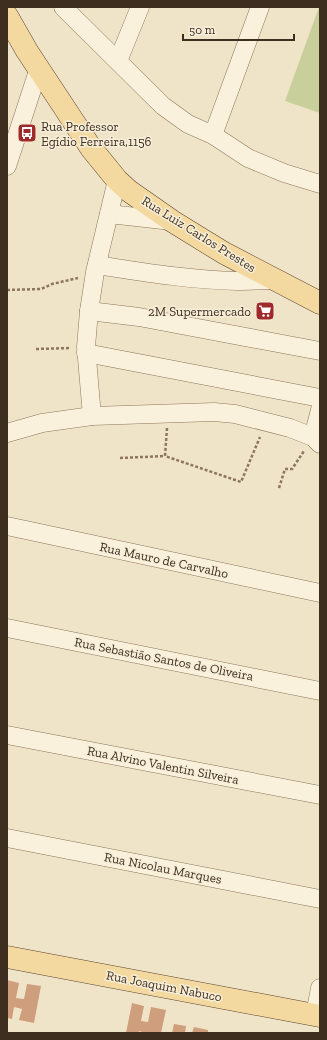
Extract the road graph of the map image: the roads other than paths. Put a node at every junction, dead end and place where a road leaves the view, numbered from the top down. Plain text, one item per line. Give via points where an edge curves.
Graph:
1 (64, 7) edge
2 (140, 7) edge
3 (260, 7) edge
4 (7, 16) edge
5 (118, 61) junction
6 (39, 68) junction
7 (213, 135) junction
8 (7, 166) edge
9 (117, 180) junction
10 (320, 184) edge
11 (109, 214) junction
12 (172, 221) junction
13 (96, 268) junction
14 (274, 280) junction
15 (320, 304) edge
16 (89, 311) junction
17 (86, 350) junction
18 (320, 351) edge
19 (320, 398) edge
20 (320, 410) edge
21 (92, 416) junction
22 (7, 433) edge
23 (316, 440) edge
24 (7, 526) edge
25 (320, 593) edge
26 (7, 628) edge
27 (320, 690) edge
28 (7, 735) edge
29 (320, 795) edge
30 (7, 838) edge
31 (320, 899) edge
32 (7, 957) edge
33 (320, 988) edge
34 (318, 1015) edge

1 - 5 street
2 - 5 street
3 - 7 street
4 - 6 main road, Rua Luiz Carlos Prestes
5 - 7 street via 163,106 188,124
6 - 8 street
6 - 9 main road, Rua Luiz Carlos Prestes via 91,148
7 - 10 street via 248,158
9 - 11 street
9 - 12 main road, Rua Luiz Carlos Prestes
11 - 12 street
11 - 13 street
12 - 14 main road, Rua Luiz Carlos Prestes
13 - 14 street via 203,279
13 - 16 street
14 - 15 main road, Rua Luiz Carlos Prestes
16 - 17 street
16 - 18 street via 139,317
17 - 19 street
17 - 21 street
20 - 23 street
21 - 22 street via 42,423
21 - 23 street via 214,412 236,414 290,428
24 - 25 street, Rua Mauro de Carvalho
26 - 27 street, Rua Sebastião Santos de Oliveira
28 - 29 street, Rua Alvino Valentin Silveira
30 - 31 street, Rua Nicolau Marques
32 - 34 main road, Rua Joaquim Nabuco
33 - 34 street

